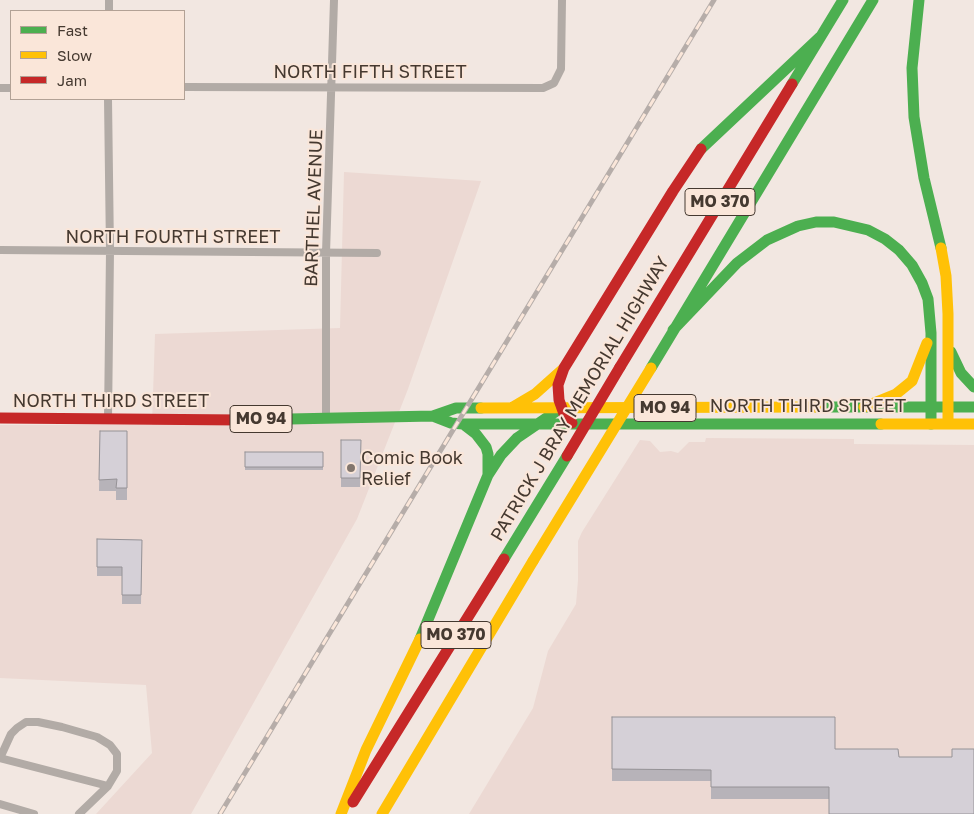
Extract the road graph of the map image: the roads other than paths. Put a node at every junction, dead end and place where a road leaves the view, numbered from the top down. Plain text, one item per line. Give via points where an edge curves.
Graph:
1 (334, 0) edge
2 (562, 0) edge
3 (842, 0) edge
4 (873, 0) edge
5 (919, 0) edge
6 (820, 37) junction
7 (185, 87) edge
8 (332, 87) junction
9 (108, 100) edge
10 (0, 250) edge
11 (110, 251) junction
12 (376, 253) dead end
13 (326, 254) junction
14 (673, 330) junction
15 (931, 332) junction
16 (949, 348) junction
17 (564, 368) junction
18 (974, 387) edge
19 (513, 407) junction
20 (864, 407) junction
21 (931, 407) junction
22 (948, 407) junction
23 (974, 407) edge
24 (561, 408) junction
25 (432, 416) junction
26 (326, 417) junction
27 (0, 418) edge
28 (108, 419) junction
29 (537, 423) junction
30 (572, 423) junction
31 (463, 424) junction
32 (931, 424) junction
33 (948, 424) junction
34 (974, 424) edge
35 (488, 474) junction
36 (0, 758) edge
37 (108, 786) junction
38 (0, 804) edge
39 (34, 814) edge
40 (79, 814) edge
41 (341, 814) edge
42 (346, 814) edge
43 (382, 814) edge

1 - 8 street, BARTHEL AVENUE
2 - 8 street, NORTH FIFTH STREET via 561,69 554,82 543,88
3 - 6 main road, PATRICK J BRAY MEMORIAL HIGHWAY / MO 370
4 - 14 main road, MO 370
5 - 16 main road via 912,68 914,117 946,276
6 - 17 main road via 699,151
6 - 42 main road, PATRICK J BRAY MEMORIAL HIGHWAY / MO 370, bridge
7 - 8 street, NORTH FIFTH STREET
8 - 13 street, BARTHEL AVENUE
9 - 11 street
10 - 11 street, NORTH FOURTH STREET
11 - 13 street, NORTH FOURTH STREET
11 - 28 street
12 - 13 street, NORTH FOURTH STREET
13 - 26 street, BARTHEL AVENUE
14 - 15 main road via 737,263 767,240 798,226 834,222 868,230 899,250 922,283 928,299
14 - 43 main road, MO 370, bridge
15 - 20 main road via 912,381 896,394
15 - 21 main road
16 - 18 main road via 961,373
16 - 22 main road
17 - 19 main road via 535,394
17 - 24 main road via 558,385
19 - 24 main road, NORTH THIRD STREET / MO 94
19 - 25 main road, NORTH THIRD STREET / MO 94 via 456,408
20 - 21 main road, NORTH THIRD STREET / MO 94
20 - 24 main road, NORTH THIRD STREET / MO 94
21 - 22 main road, NORTH THIRD STREET / MO 94
21 - 32 main road
22 - 23 main road, NORTH THIRD STREET / MO 94
22 - 33 main road
24 - 29 main road
24 - 30 main road
25 - 26 main road, NORTH THIRD STREET / MO 94
25 - 31 main road, NORTH THIRD STREET / MO 94
26 - 28 main road, NORTH THIRD STREET / MO 94
27 - 28 main road, NORTH THIRD STREET / MO 94
29 - 30 main road, NORTH THIRD STREET / MO 94
29 - 31 main road, NORTH THIRD STREET / MO 94
29 - 35 main road via 509,445
30 - 32 main road, NORTH THIRD STREET / MO 94
31 - 35 main road via 486,448
32 - 33 main road, NORTH THIRD STREET / MO 94
33 - 34 main road, NORTH THIRD STREET / MO 94
35 - 41 main road via 414,654 366,750
36 - 37 street
36 - 37 street via 11,734 26,722 62,727 97,737 118,754 117,771
37 - 40 street
38 - 39 street

